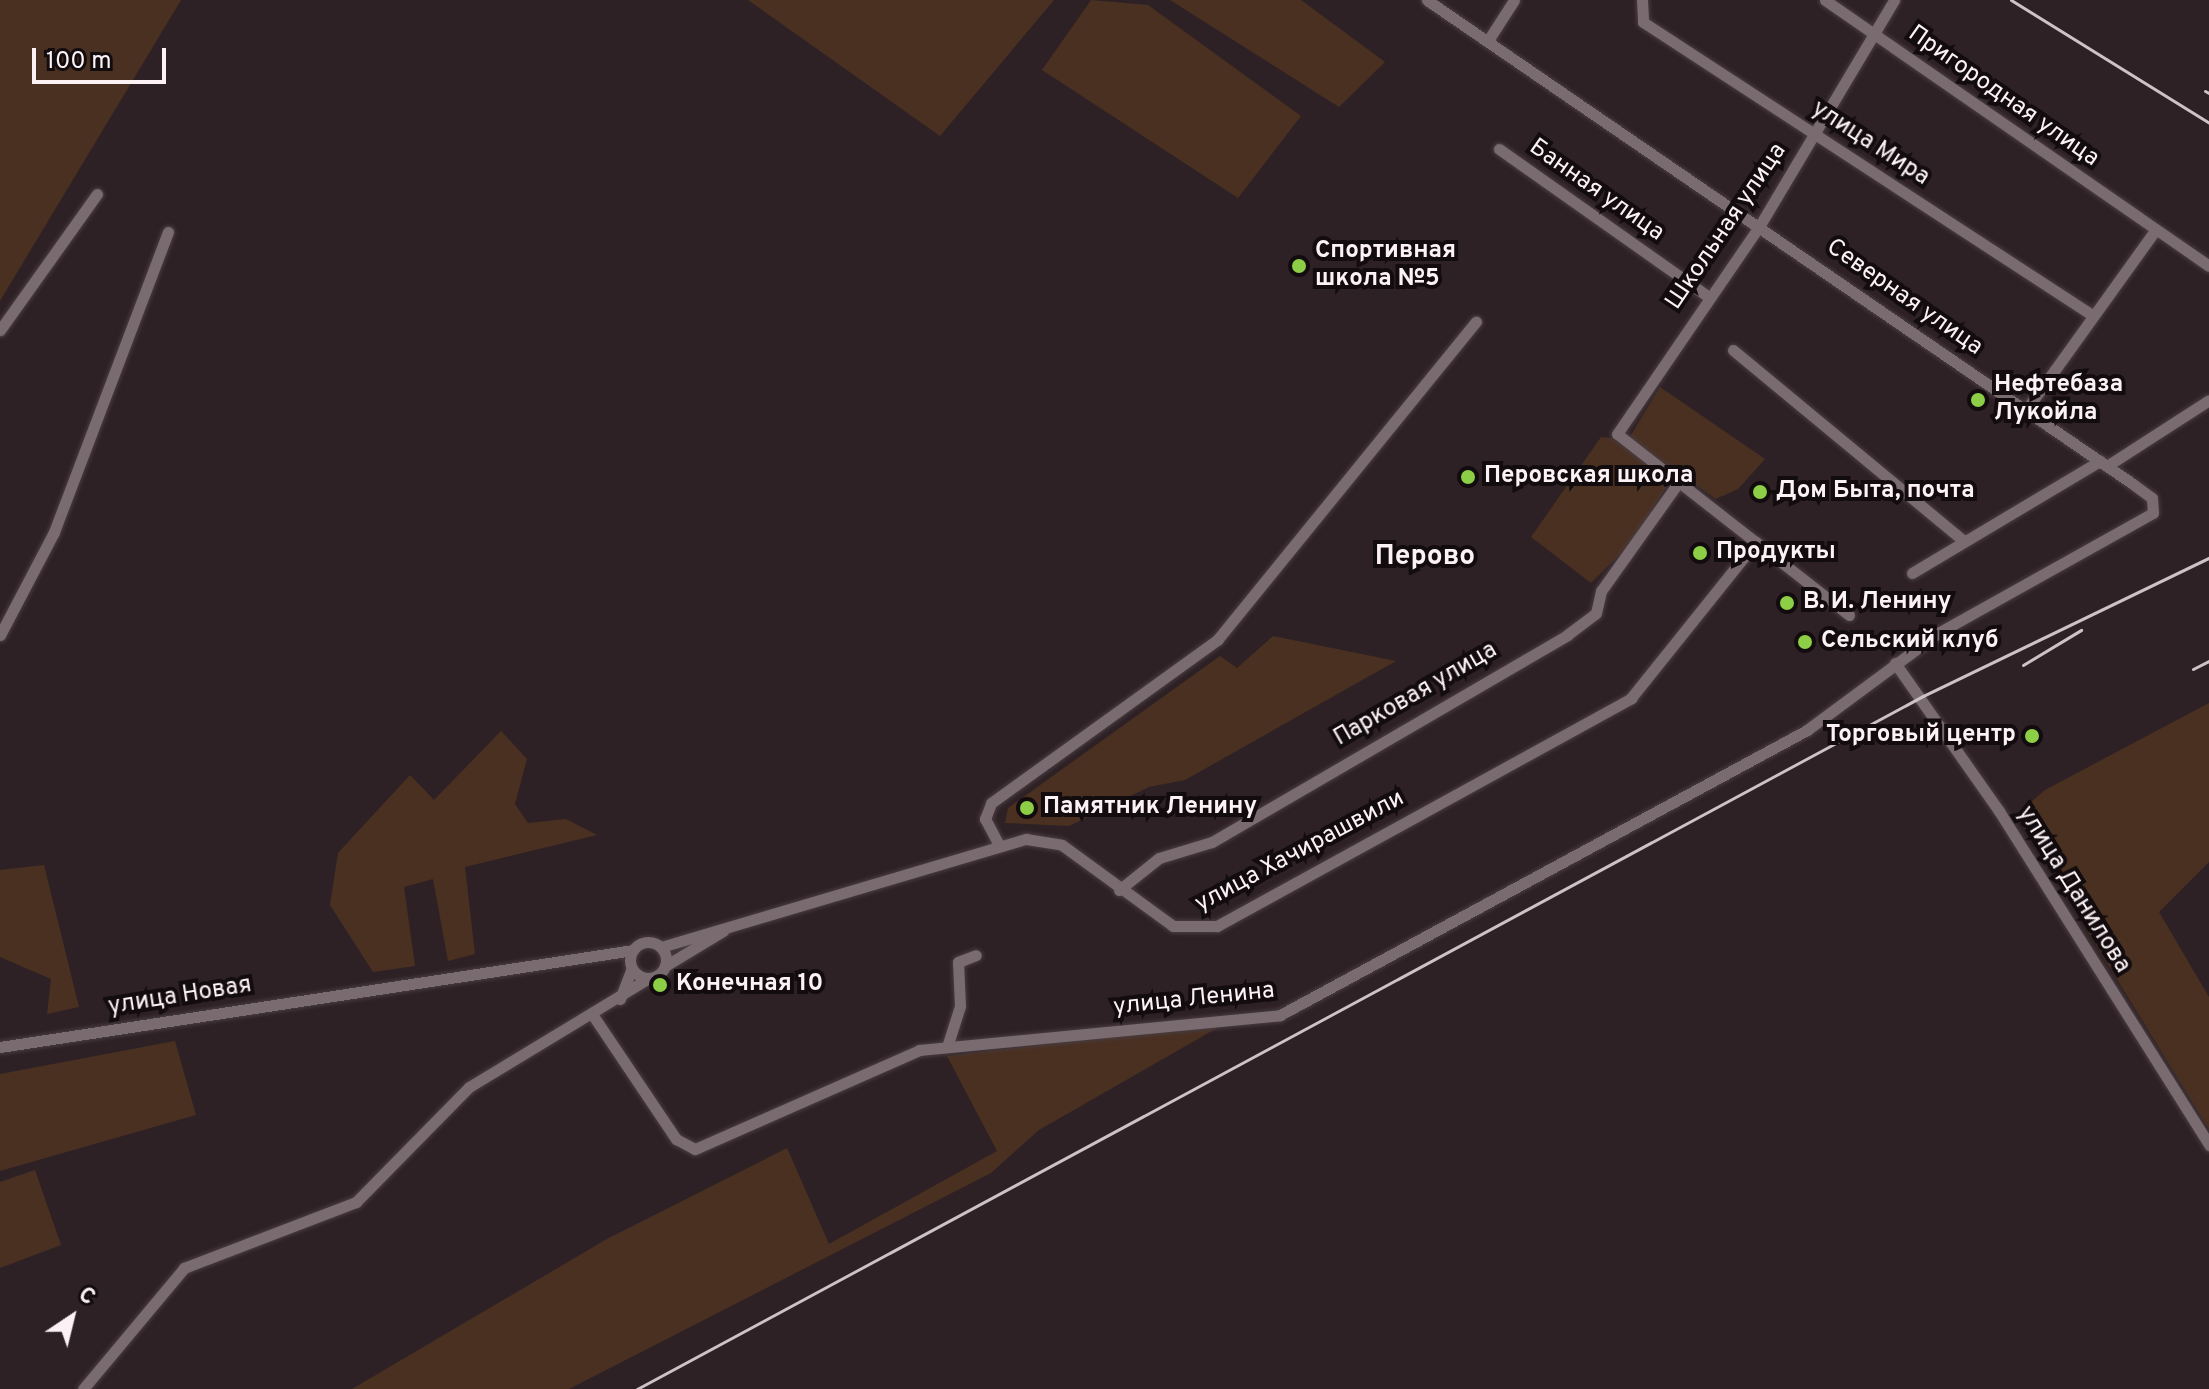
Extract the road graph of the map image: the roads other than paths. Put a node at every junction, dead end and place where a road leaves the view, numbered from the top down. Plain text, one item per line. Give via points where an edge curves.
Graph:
1 (1427, 0) edge
2 (1514, 0) edge
3 (1642, 0) edge
4 (1825, 0) edge
5 (1894, 0) edge
6 (1876, 35) junction
7 (1489, 39) junction
8 (1814, 135) junction
9 (1499, 149) dead end
10 (97, 194) dead end
11 (1760, 225) junction
12 (168, 232) dead end
13 (2154, 232) junction
14 (2209, 266) edge
15 (1706, 295) junction
16 (2092, 315) junction
17 (1476, 322) dead end
18 (0, 330) edge
19 (1733, 350) dead end
20 (2209, 400) edge
21 (2026, 410) junction
22 (2104, 464) junction
23 (1681, 479) junction
24 (1963, 540) junction
25 (1756, 542) junction
26 (1912, 573) dead end
27 (1849, 615) dead end
28 (0, 635) edge
29 (1895, 663) junction
30 (999, 845) junction
31 (1119, 890) junction
32 (724, 930) junction
33 (661, 947) junction
34 (976, 955) dead end
35 (631, 960) junction
36 (665, 966) junction
37 (649, 978) junction
38 (620, 999) junction
39 (592, 1014) junction
40 (0, 1047) edge
41 (947, 1047) junction
42 (2209, 1145) edge
43 (83, 1389) edge

1 - 7 street, Северная улица
2 - 7 street
3 - 8 street, улица Мира via 1643,22
4 - 6 street, Пригородная улица
5 - 6 street, Школьная улица
6 - 8 street, Школьная улица
6 - 13 street, Пригородная улица
7 - 11 street, Северная улица
8 - 11 street, Школьная улица
8 - 16 street, улица Мира
9 - 15 street, Банная улица
10 - 18 street
11 - 15 street, Школьная улица
11 - 21 street, Северная улица
12 - 28 street via 54,532
13 - 14 street, Пригородная улица
13 - 16 street
15 - 23 street, Школьная улица via 1617,434
16 - 21 street
17 - 30 street via 1218,639 991,803 985,819
19 - 24 street
20 - 22 street
21 - 22 street, Северная улица
22 - 24 street
22 - 29 street, Северная улица via 2152,498 2153,513
23 - 25 street
23 - 31 street, Парковая улица via 1601,591 1596,613 1567,635 1212,842 1159,858
24 - 26 street
25 - 27 street
25 - 31 street, улица Хачирашвили via 1631,698 1217,926 1173,926
29 - 41 street, улица Ленина via 1807,730 1309,1004 1280,1015
29 - 42 street, улица Данилова via 1999,811
30 - 31 street, улица Хачирашвили via 1026,839 1062,845
30 - 32 street, улица Хачирашвили
32 - 33 street, улица Хачирашвили
32 - 36 street
33 - 35 street, улица Хачирашвили via 644,942
33 - 36 street
34 - 41 street via 958,962 960,1006
35 - 37 street
35 - 38 street
35 - 40 street, улица Новая via 611,954
36 - 37 street
37 - 38 street
38 - 39 street
39 - 41 street, улица Ленина via 676,1139 695,1149 886,1060
39 - 43 street via 469,1087 356,1202 184,1268

